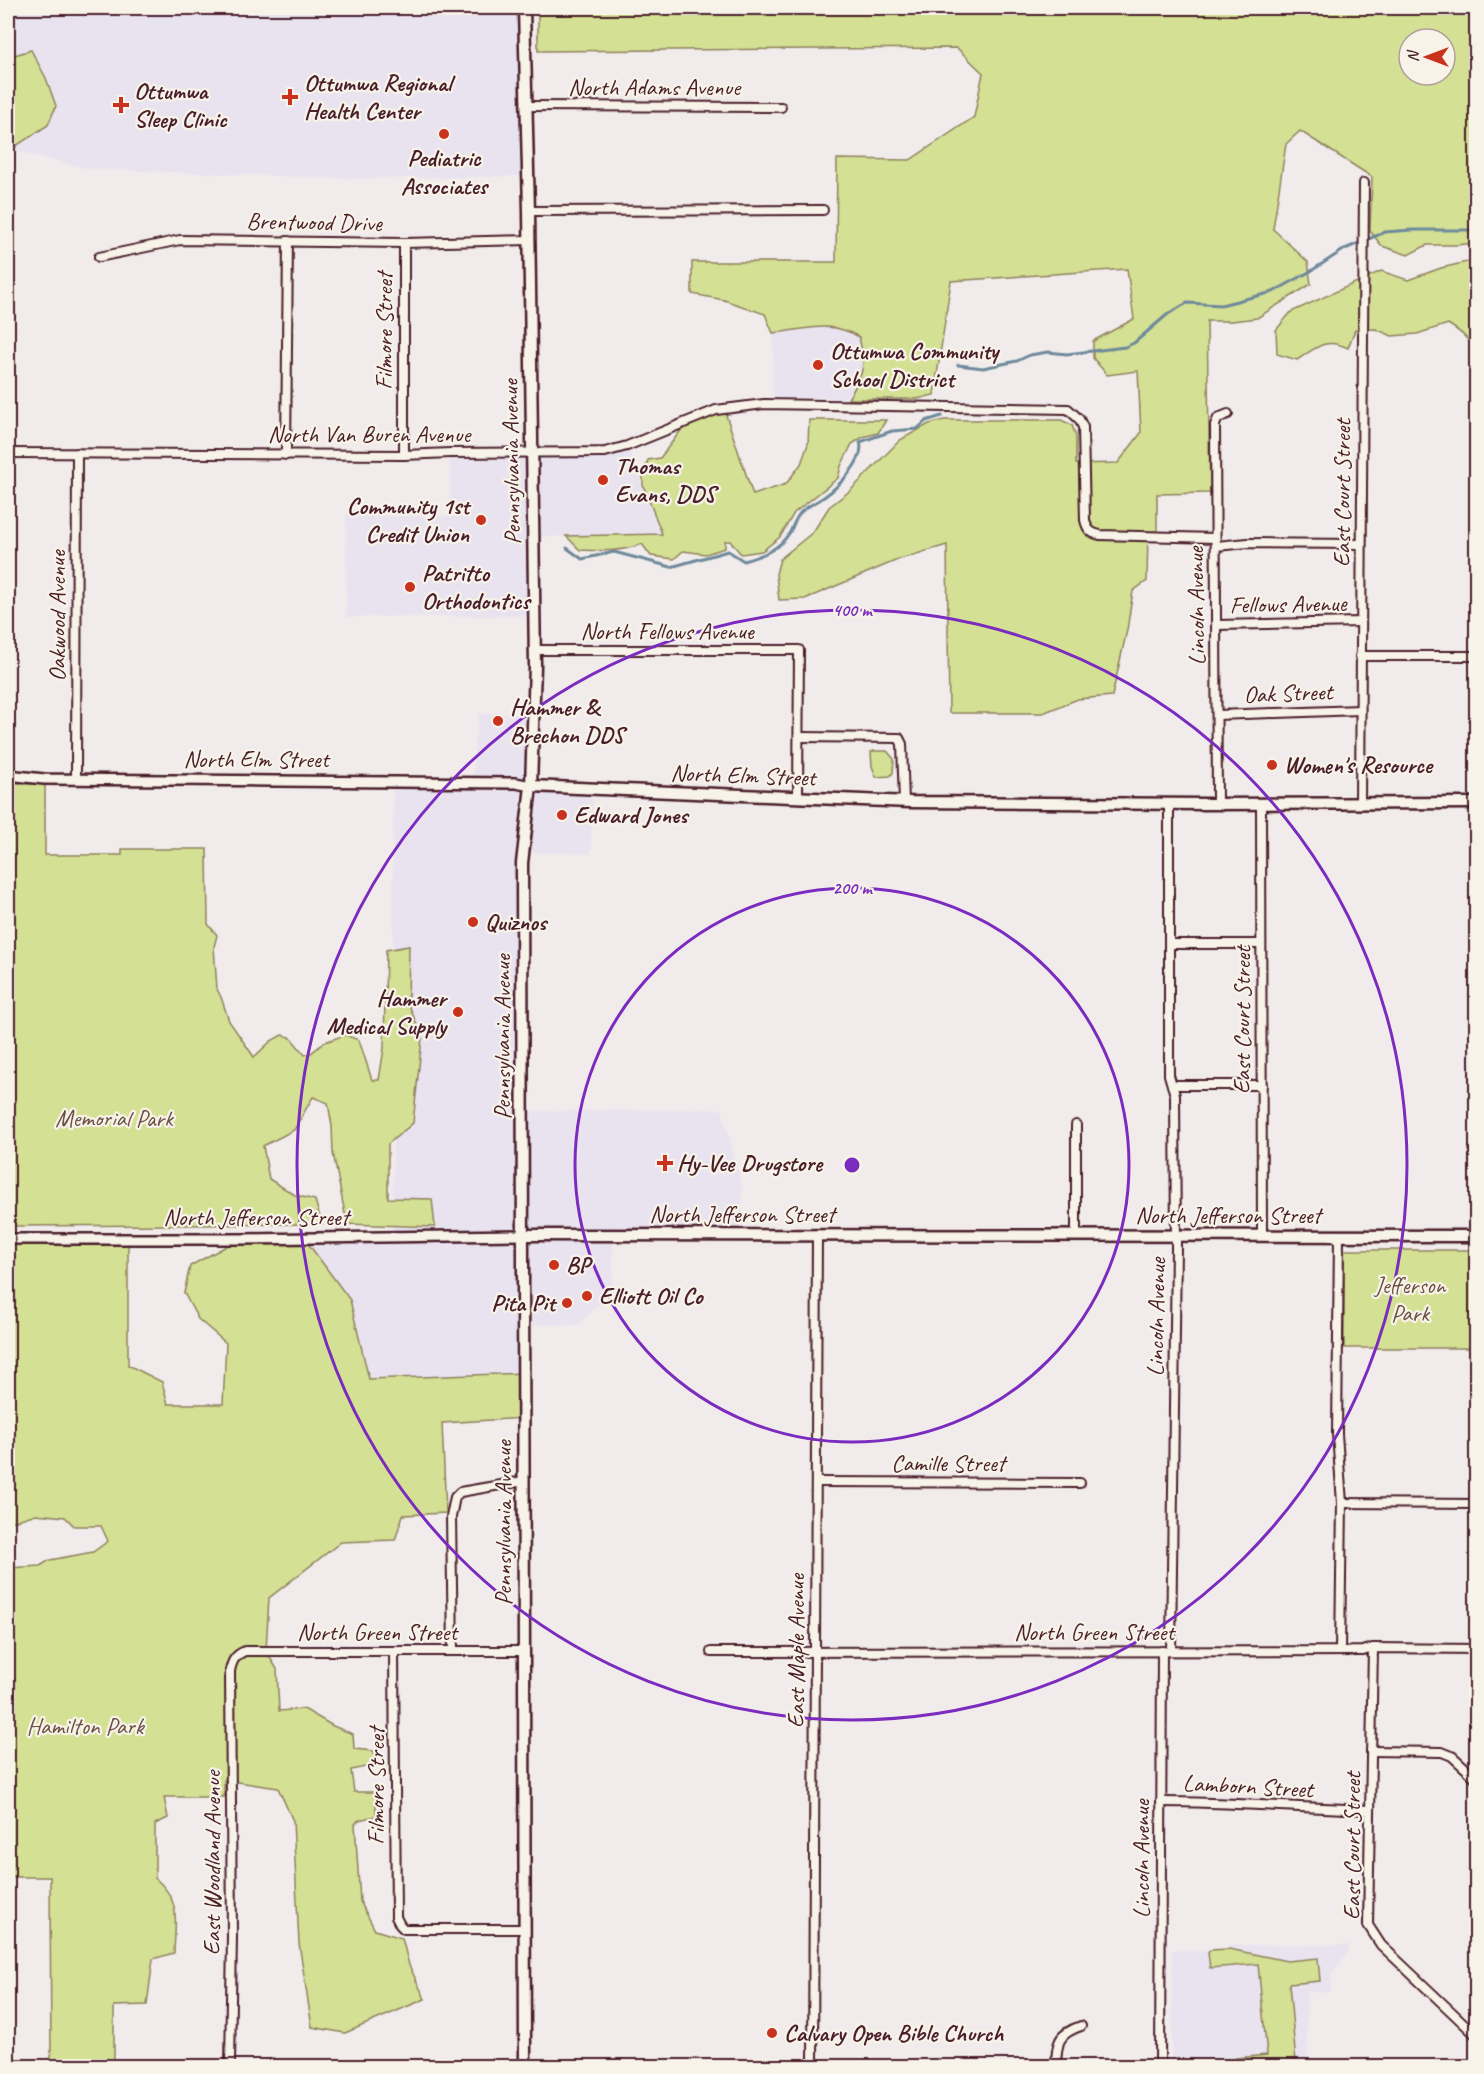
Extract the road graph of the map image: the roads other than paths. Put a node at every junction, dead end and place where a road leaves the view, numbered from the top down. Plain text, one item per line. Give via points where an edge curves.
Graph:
1 (524, 8) edge
2 (527, 106) junction
3 (781, 107) dead end
4 (1364, 183) dead end
5 (823, 210) dead end
6 (529, 211) junction
7 (529, 240) junction
8 (288, 241) junction
9 (404, 243) junction
10 (99, 257) dead end
11 (1228, 414) dead end
12 (8, 453) edge
13 (77, 453) junction
14 (532, 453) junction
15 (286, 455) junction
16 (404, 455) junction
17 (1215, 542) junction
18 (1361, 544) junction
19 (1361, 622) junction
20 (1217, 625) junction
21 (535, 650) junction
22 (1360, 656) junction
23 (1476, 656) edge
24 (1360, 710) junction
25 (1217, 715) junction
26 (799, 737) junction
27 (8, 776) edge
28 (76, 779) junction
29 (531, 786) junction
30 (798, 798) junction
31 (904, 802) junction
32 (1476, 803) edge
33 (1169, 804) junction
34 (1217, 804) junction
35 (1261, 804) junction
36 (1359, 804) junction
37 (1169, 944) junction
38 (1261, 944) junction
39 (1172, 1085) junction
40 (1262, 1085) junction
41 (1076, 1125) dead end
42 (524, 1235) junction
43 (817, 1235) junction
44 (1076, 1235) junction
45 (1176, 1236) junction
46 (1262, 1236) junction
47 (1339, 1236) junction
48 (1476, 1236) edge
49 (8, 1239) edge
50 (524, 1481) junction
51 (816, 1482) junction
52 (1080, 1483) dead end
53 (1342, 1503) junction
54 (1476, 1504) edge
55 (1373, 1648) junction
56 (1476, 1649) edge
57 (394, 1651) junction
58 (453, 1651) junction
59 (525, 1651) junction
60 (1166, 1651) junction
61 (1340, 1651) junction
62 (711, 1652) dead end
63 (815, 1652) junction
64 (233, 1660) joint
65 (1371, 1751) junction
66 (1476, 1778) edge
67 (1161, 1802) junction
68 (1370, 1810) junction
69 (525, 1929) junction
70 (1081, 2026) dead end
71 (1476, 2035) edge
72 (230, 2067) edge
73 (525, 2067) edge
74 (813, 2067) edge
75 (1056, 2067) edge
76 (1160, 2067) edge

1 - 2 main road, Pennsylvania Avenue
2 - 3 street, North Adams Avenue
2 - 6 main road, Pennsylvania Avenue
4 - 18 street, East Court Street
5 - 6 street
6 - 7 main road, Pennsylvania Avenue
7 - 9 street, Brentwood Drive
7 - 14 main road, Pennsylvania Avenue
8 - 9 street, Brentwood Drive
8 - 10 street, Brentwood Drive via 180,240
8 - 15 street
9 - 16 street, Filmore Street
11 - 17 street, Lincoln Avenue via 1218,418 1215,425
12 - 13 street, North Van Buren Avenue
13 - 15 street, North Van Buren Avenue
13 - 28 street, Oakwood Avenue
14 - 16 street, North Van Buren Avenue
14 - 17 street, North Van Buren Avenue via 605,452 716,410 764,404 1068,409 1083,427 1085,519 1092,533
14 - 21 main road, Pennsylvania Avenue
15 - 16 street, North Van Buren Avenue
17 - 18 street
17 - 20 street, Lincoln Avenue
18 - 19 street, East Court Street
19 - 20 street, Fellows Avenue
19 - 22 street, East Court Street
20 - 25 street, Lincoln Avenue
21 - 26 street, North Fellows Avenue via 799,650
21 - 29 main road, Pennsylvania Avenue
22 - 23 street
22 - 24 street, East Court Street
24 - 25 street, Oak Street
24 - 36 street, East Court Street
25 - 34 street, Lincoln Avenue
26 - 30 street
26 - 31 street via 899,738
27 - 28 street, North Elm Street
28 - 29 street, North Elm Street
29 - 30 main road, North Elm Street
29 - 42 main road, Pennsylvania Avenue via 522,863
30 - 31 main road, North Elm Street
31 - 33 main road, North Elm Street
32 - 36 main road, North Elm Street
33 - 34 main road, North Elm Street
33 - 37 street, Lincoln Avenue
34 - 35 main road, North Elm Street
35 - 36 main road, North Elm Street
35 - 38 street, East Court Street
37 - 38 street
37 - 39 street, Lincoln Avenue
38 - 40 street, East Court Street
39 - 40 street
39 - 45 street, Lincoln Avenue
40 - 46 street, East Court Street
41 - 44 street
42 - 43 main road, North Jefferson Street
42 - 49 street, North Jefferson Street
42 - 50 main road, Pennsylvania Avenue
43 - 44 main road, North Jefferson Street
43 - 51 street, East Maple Avenue
44 - 45 main road, North Jefferson Street
45 - 46 main road, North Jefferson Street
45 - 60 street, Lincoln Avenue
46 - 47 main road, North Jefferson Street
47 - 48 main road, North Jefferson Street
47 - 53 street via 1337,1434
50 - 58 street via 460,1492 455,1497 451,1517
50 - 59 main road, Pennsylvania Avenue
51 - 52 street, Camille Street
51 - 63 street, East Maple Avenue
53 - 54 street
53 - 61 street
55 - 56 street, North Green Street
55 - 61 street, North Green Street
55 - 65 street, East Court Street
57 - 58 street, North Green Street
57 - 64 street, North Green Street via 245,1651
57 - 69 street, Filmore Street via 399,1925 404,1929
58 - 59 street, North Green Street
59 - 69 main road, Pennsylvania Avenue
60 - 61 street, North Green Street
60 - 63 street, North Green Street
60 - 67 street, Lincoln Avenue
62 - 63 street, North Green Street
63 - 74 street, East Maple Avenue
64 - 72 street, East Woodland Avenue
65 - 66 street via 1442,1752
65 - 68 street, East Court Street
67 - 68 street, Lamborn Street
67 - 76 street, Lincoln Avenue
68 - 71 street, East Court Street via 1368,1925 1381,1945
69 - 73 main road, Pennsylvania Avenue
70 - 75 street via 1068,2030 1057,2043

